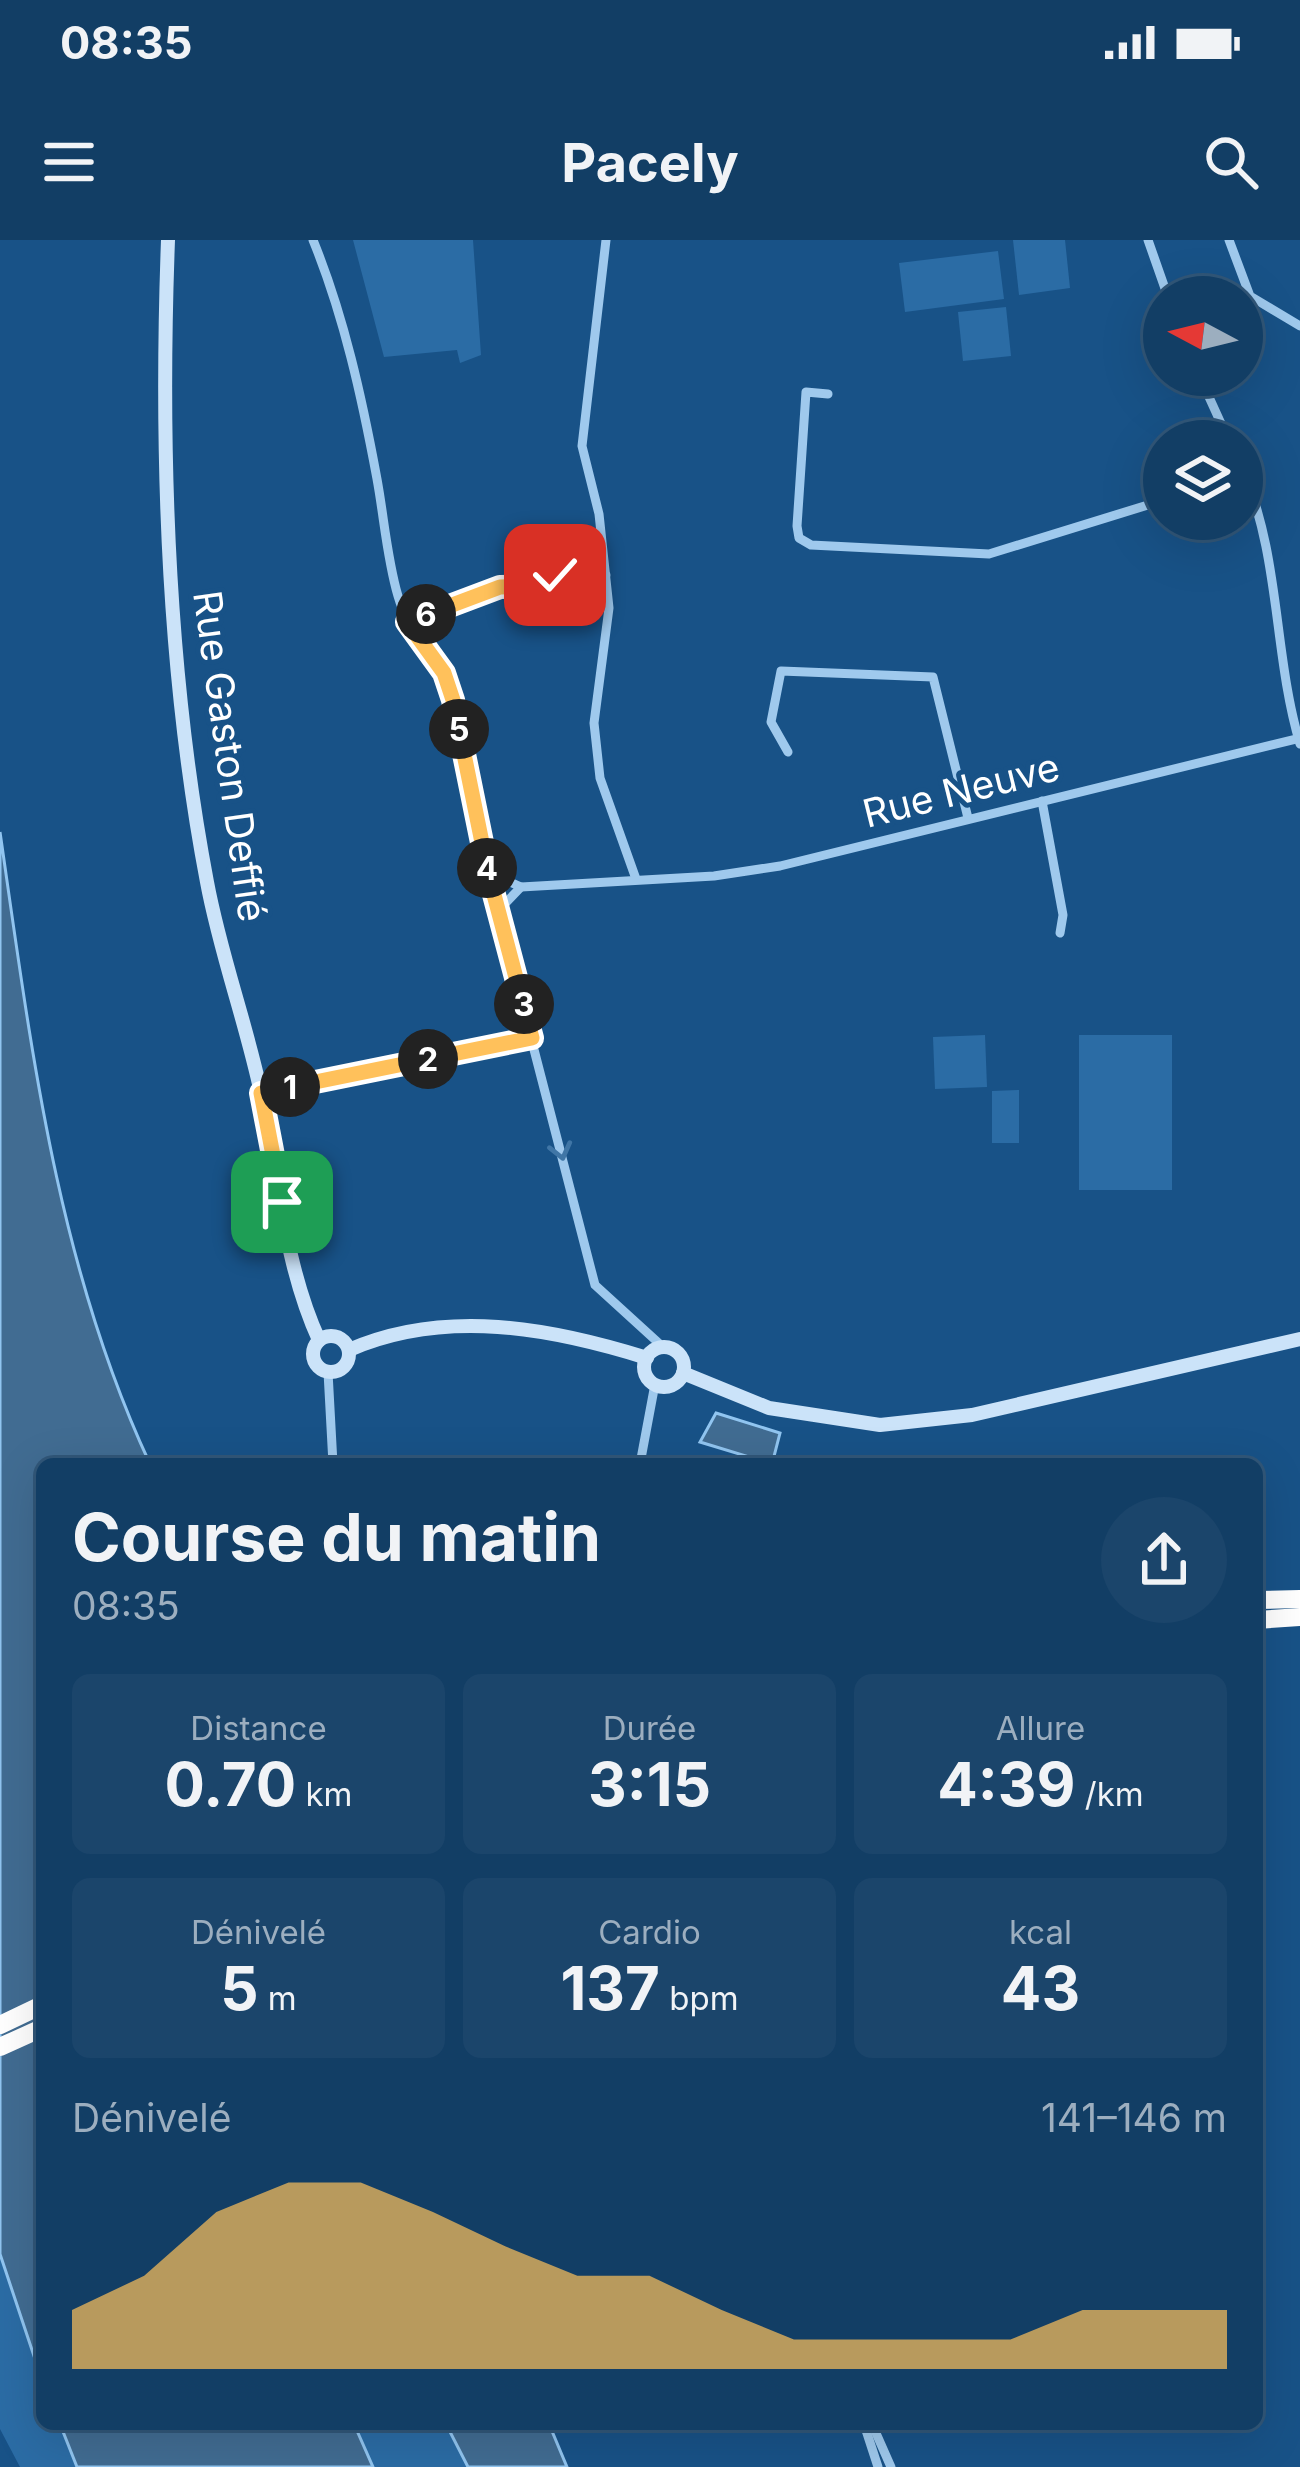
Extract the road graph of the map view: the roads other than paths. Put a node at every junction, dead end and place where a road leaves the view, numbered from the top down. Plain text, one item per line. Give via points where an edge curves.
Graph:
1 (168, 240) edge
2 (313, 240) edge
3 (606, 240) edge
4 (1228, 240) edge
5 (1151, 241) edge
6 (1162, 276) edge
7 (1300, 326) edge
8 (828, 394) dead end
9 (1143, 506) edge
10 (1263, 527) edge
11 (606, 575) junction
12 (407, 622) junction
13 (1299, 740) edge
14 (788, 752) dead end
15 (1042, 801) junction
16 (968, 818) junction
17 (488, 872) junction
18 (635, 879) junction
19 (521, 887) junction
20 (499, 910) junction
21 (1060, 933) dead end
22 (532, 1038) junction
23 (261, 1093) junction
24 (319, 1340) junction
25 (1300, 1340) edge
26 (663, 1347) junction
27 (349, 1350) junction
28 (646, 1358) junction
29 (328, 1372) junction
30 (683, 1373) junction
31 (655, 1384) junction
32 (333, 1458) edge
33 (641, 1458) edge
34 (1300, 1599) edge
35 (1263, 1600) edge
36 (1300, 1617) edge
37 (1263, 1620) edge
38 (36, 2008) edge
39 (0, 2025) edge
40 (36, 2031) edge
41 (0, 2047) edge
42 (869, 2430) edge
43 (871, 2430) edge
44 (878, 2467) edge
45 (891, 2467) edge

1 - 23 main road, Rue Gaston Deffié via 164,470 186,729 207,884
2 - 12 street via 365,415
3 - 11 street via 582,446
4 - 7 street via 1250,296
5 - 6 street
8 - 9 street via 806,392 796,526 811,545 989,554
10 - 13 street
11 - 12 street via 500,587
11 - 18 street via 596,741 600,778
12 - 17 street via 453,700
13 - 15 street, Rue Neuve
14 - 16 street via 771,722 781,671 933,676
15 - 16 street, Rue Neuve
15 - 21 street
16 - 18 street, Rue Neuve via 779,866
17 - 19 street
17 - 20 street
18 - 19 street, Rue Neuve
19 - 20 street
20 - 22 street
22 - 23 street
22 -> 26 street via 595,1285
23 - 24 main road, Rue Gaston Deffié via 302,1297
24 - 27 main road via 336,1336
24 - 29 main road via 314,1360
25 - 30 main road via 972,1415 880,1425 769,1408
26 - 28 main road
26 - 30 main road via 680,1354
27 - 28 main road via 397,1333 503,1326 560,1331
27 - 29 main road via 344,1366
28 - 31 main road
29 - 32 street
30 - 31 main road via 672,1385
31 - 33 street
34 - 35 highway
36 - 37 highway
38 - 39 highway
40 - 41 highway
42 - 44 street
43 - 45 street

